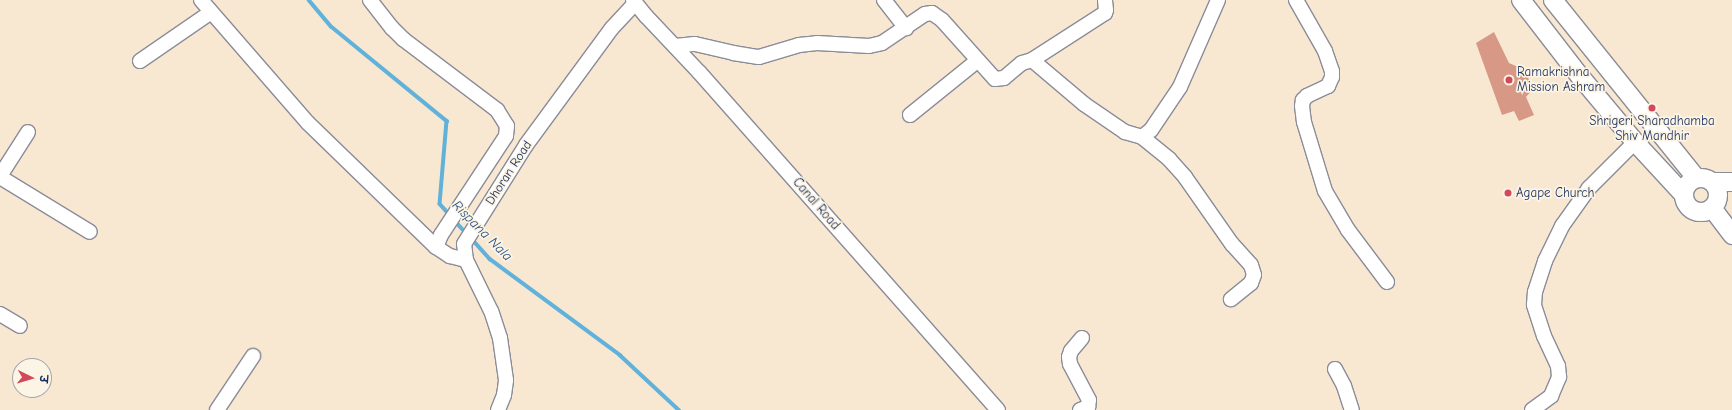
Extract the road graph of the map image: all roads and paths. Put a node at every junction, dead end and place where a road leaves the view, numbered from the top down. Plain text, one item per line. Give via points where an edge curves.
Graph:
1 (201, 0) edge
2 (370, 0) edge
3 (884, 0) edge
4 (1105, 0) edge
5 (1218, 0) edge
6 (1296, 0) edge
7 (1522, 0) edge
8 (1553, 0) edge
9 (634, 1) edge
10 (211, 12) junction
11 (906, 28) junction
12 (675, 46) junction
13 (1032, 60) junction
14 (140, 61) dead end
15 (977, 61) junction
16 (910, 115) dead end
17 (28, 132) dead end
18 (1142, 137) junction
19 (1635, 142) junction
20 (0, 176) edge
21 (1732, 182) edge
22 (1714, 193) edge
23 (1684, 195) junction
24 (90, 232) dead end
25 (1732, 235) edge
26 (438, 241) junction
27 (466, 260) junction
28 (1387, 282) dead end
29 (1231, 299) dead end
30 (0, 314) edge
31 (20, 326) dead end
32 (1082, 338) dead end
33 (253, 356) dead end
34 (1335, 369) dead end
35 (217, 410) edge
36 (498, 410) edge
37 (998, 410) edge
38 (1080, 410) edge
39 (1352, 410) edge
40 (1532, 410) edge

1 - 10 street
2 - 26 street via 392,28 497,110 507,126 506,136
3 - 11 street
4 - 13 street via 1105,13
5 - 18 street via 1180,87 1151,130
6 - 28 street via 1325,51 1332,71 1328,86 1307,96 1302,106 1304,122 1325,191 1348,230
7 - 19 main road via 1579,75
8 - 22 main road
9 - 12 street, Canal Road
9 - 27 street, Dhoran Road via 526,145 464,244
10 - 14 street
10 - 26 street via 308,123
11 - 12 street via 882,43 869,46 817,43 799,45 759,57 695,44
11 - 15 street via 925,14 932,13 942,20
12 - 37 street, Canal Road
13 - 15 street via 1027,60 998,80
13 - 18 street via 1084,104 1125,132
15 - 16 street
17 - 20 street
18 - 29 street via 1169,159 1185,177 1232,244 1251,265 1254,275 1251,283
19 - 23 main road
19 - 40 street via 1589,188 1562,226 1545,261 1535,292 1534,304 1544,336 1558,366 1559,377 1551,396
20 - 24 street
21 - 22 main road
22 - 23 main road via 1687,185
22 - 23 main road via 1707,211 1696,212 1687,206
22 - 25 main road
26 - 27 street via 450,256
27 - 36 street, Dhoran Road via 491,311 500,338 506,380
30 - 31 street
32 - 38 street via 1069,356 1070,364 1089,400 1088,407
33 - 35 street
34 - 39 street

